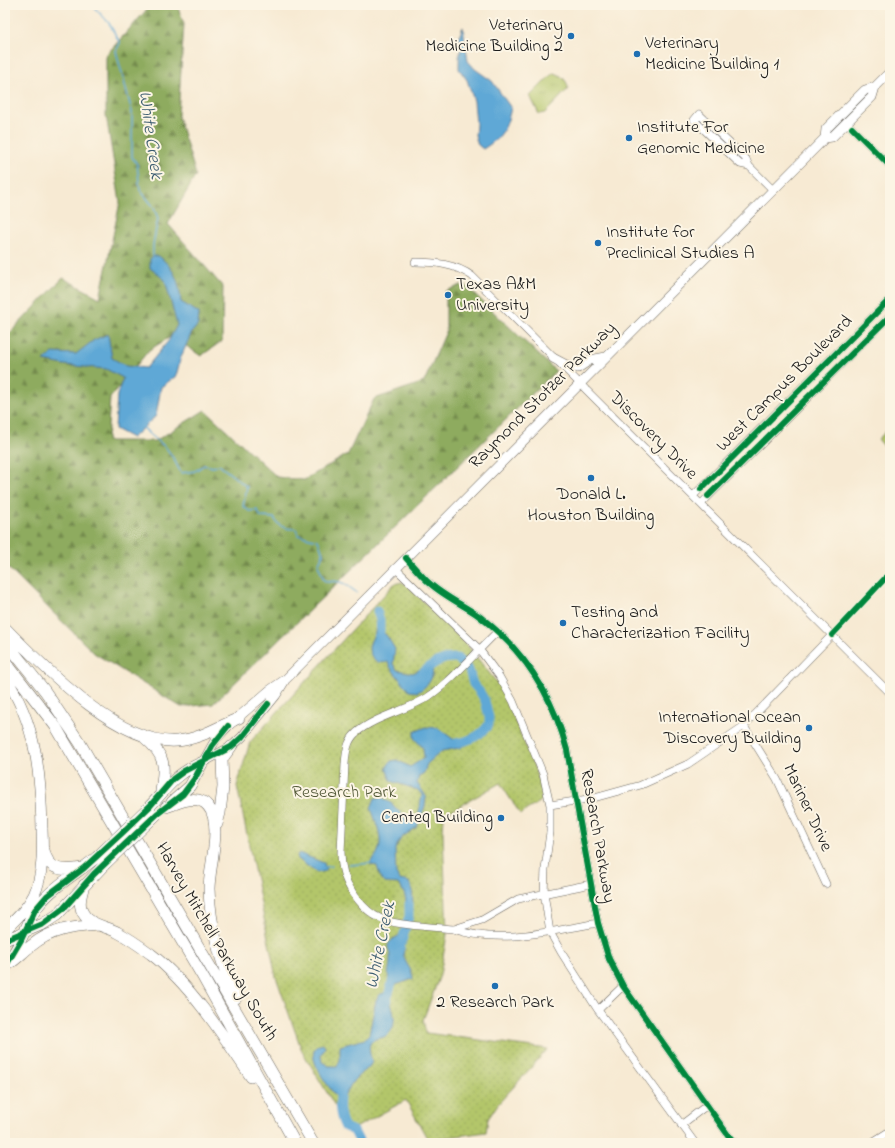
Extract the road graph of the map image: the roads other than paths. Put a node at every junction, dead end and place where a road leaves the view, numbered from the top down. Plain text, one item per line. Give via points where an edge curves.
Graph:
1 (890, 72) edge
2 (875, 87) junction
3 (860, 95) junction
4 (846, 122) junction
5 (825, 138) junction
6 (749, 166) junction
7 (890, 166) edge
8 (772, 189) junction
9 (415, 262) dead end
10 (890, 299) edge
11 (890, 316) edge
12 (606, 357) junction
13 (554, 358) junction
14 (580, 384) junction
15 (731, 459) junction
16 (738, 466) junction
17 (693, 496) junction
18 (701, 504) junction
19 (406, 558) junction
20 (395, 568) junction
21 (5, 628) edge
22 (497, 632) junction
23 (832, 635) junction
24 (5, 641) edge
25 (479, 649) junction
26 (5, 661) edge
27 (5, 677) edge
28 (286, 679) junction
29 (890, 693) edge
30 (239, 718) junction
31 (744, 726) junction
32 (145, 737) junction
33 (231, 747) junction
34 (203, 762) junction
35 (161, 793) junction
36 (577, 801) junction
37 (550, 805) junction
38 (157, 809) junction
39 (215, 826) junction
40 (42, 844) junction
41 (100, 861) junction
42 (84, 868) junction
43 (591, 884) junction
44 (826, 884) dead end
45 (84, 885) junction
46 (544, 893) junction
47 (598, 923) junction
48 (99, 925) junction
49 (453, 929) junction
50 (5, 930) edge
51 (25, 931) junction
52 (550, 932) junction
53 (5, 940) edge
54 (5, 966) edge
55 (623, 986) junction
56 (598, 1010) junction
57 (276, 1077) junction
58 (706, 1106) junction
59 (681, 1125) junction
60 (890, 1131) edge
61 (293, 1139) edge
62 (890, 1141) edge
63 (313, 1143) edge
64 (695, 1143) edge
65 (735, 1143) edge
66 (871, 1143) edge
67 (887, 1143) edge

1 - 2 main road, Raymond Stotzer Parkway
2 - 3 main road, Raymond Stotzer Parkway via 865,90
2 - 4 main road, Raymond Stotzer Parkway via 872,97
3 - 4 main road via 858,104 846,116
3 - 5 main road, Raymond Stotzer Parkway via 826,129
4 - 5 main road, Raymond Stotzer Parkway via 832,137
4 - 7 street
5 - 8 main road, Raymond Stotzer Parkway
6 - 6 street via 740,164 694,120 699,114 746,159
6 - 8 street
8 - 12 main road, Raymond Stotzer Parkway
9 - 13 street, Discovery Drive via 448,265 467,273
10 - 15 street, West Campus Boulevard
11 - 16 street, West Campus Boulevard
12 - 13 main road via 590,360 578,368 570,367
12 - 14 main road, Raymond Stotzer Parkway
13 - 14 street, Discovery Drive
14 - 17 street, Discovery Drive
14 - 19 main road, Raymond Stotzer Parkway
15 - 16 street
15 - 17 street, West Campus Boulevard
16 - 18 street, West Campus Boulevard
17 - 18 street, Discovery Drive
18 - 23 street, Discovery Drive
19 - 20 main road, Raymond Stotzer Parkway
19 - 22 street, Research Parkway via 426,580
20 - 25 street
20 - 28 main road, Raymond Stotzer Parkway
21 - 32 highway via 83,700 122,726
22 - 25 street
22 - 36 street, Research Parkway via 533,672 552,706 565,743
23 - 29 street, Discovery Drive
23 - 31 street
24 - 57 highway, Harvey Mitchell Parkway South via 45,691 80,743
25 - 37 street via 513,701 543,774
25 - 49 street via 444,684 416,704 359,731 350,741 346,751 341,865 344,877 360,904 375,916 392,921
26 - 61 highway, Harvey Mitchell Parkway South via 56,727 200,972
27 - 40 highway via 22,709 34,742 41,781
28 - 30 main road, Raymond Stotzer Parkway
28 - 33 main road, Raymond Stotzer Parkway via 276,695
30 - 32 highway via 195,738 175,741
30 - 34 main road, Raymond Stotzer Parkway via 216,739
31 - 36 street via 688,764 641,785
31 - 44 street, Mariner Drive via 778,779
32 - 35 highway via 160,753 164,762
33 - 34 main road, Raymond Stotzer Parkway
33 - 39 highway via 222,759 222,800
34 - 35 highway, Raymond Stotzer Parkway via 178,775
34 - 38 highway, Raymond Stotzer Parkway via 183,794
35 - 38 highway, Raymond Stotzer Parkway
36 - 37 street
36 - 43 street, Research Parkway
37 - 46 street
38 - 39 highway via 190,800 204,802 211,810
38 - 41 highway, Raymond Stotzer Parkway, bridge
39 - 57 highway via 209,889 218,950 236,998
40 - 42 highway via 46,858 56,868 66,871
40 - 50 highway via 40,879 34,894 24,911
41 - 42 highway, Raymond Stotzer Parkway
41 - 45 highway, Raymond Stotzer Parkway
42 - 51 highway, Raymond Stotzer Parkway via 40,904
43 - 46 street
43 - 47 street, Research Parkway
45 - 48 highway via 80,908 86,918
45 - 51 highway, Raymond Stotzer Parkway via 57,915
46 - 49 street via 518,899 482,920
46 - 52 street
47 - 52 street
47 - 55 street, Research Parkway via 609,959
48 - 54 highway via 74,926 54,931
48 - 61 highway via 139,945 183,985
49 - 52 street via 512,937
51 - 53 highway, Raymond Stotzer Parkway
51 - 54 highway, Raymond Stotzer Parkway
52 - 56 street
55 - 56 street
55 - 58 street, Research Parkway
56 - 59 street
57 - 63 highway, Harvey Mitchell Parkway South
58 - 59 street
58 - 65 street, Research Parkway
59 - 64 street
60 - 66 street
62 - 67 street

